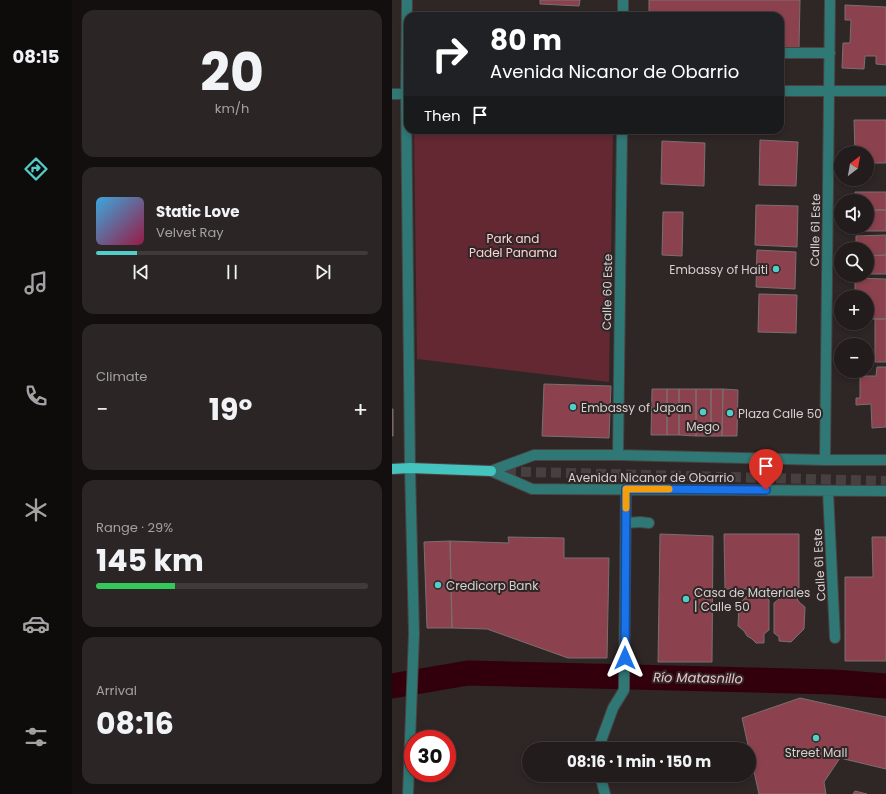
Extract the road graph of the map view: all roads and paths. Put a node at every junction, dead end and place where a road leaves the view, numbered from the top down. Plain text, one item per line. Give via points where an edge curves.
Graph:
1 (407, 0) edge
2 (623, 0) edge
3 (830, 0) edge
4 (407, 12) edge
5 (623, 12) edge
6 (784, 53) edge
7 (830, 53) junction
8 (784, 91) edge
9 (830, 91) junction
10 (886, 91) edge
11 (392, 94) edge
12 (404, 94) edge
13 (407, 134) edge
14 (622, 134) edge
15 (618, 455) junction
16 (825, 460) junction
17 (886, 460) edge
18 (410, 468) junction
19 (392, 469) edge
20 (491, 471) junction
21 (626, 489) junction
22 (828, 491) junction
23 (886, 491) edge
24 (626, 523) junction
25 (649, 523) dead end
26 (835, 638) dead end
27 (601, 742) edge
28 (602, 782) edge
29 (408, 794) edge
30 (605, 794) edge

1 - 4 street
2 - 5 street
3 - 7 street, Calle 61 Este
6 - 7 street
7 - 9 street, Calle 61 Este
8 - 9 street
9 - 10 street
9 - 16 street, Calle 61 Este
11 - 12 street
13 - 18 street
14 - 15 street, Calle 60 Este
15 - 16 street, Avenida Nicanor de Obarrio
15 - 20 street, Avenida Nicanor de Obarrio via 534,456
16 - 17 street, Avenida Nicanor de Obarrio
18 - 19 main road, Avenida Nicanor de Obarrio
18 - 20 main road, Avenida Nicanor de Obarrio
18 - 29 street via 414,633
20 - 21 street, Avenida Nicanor de Obarrio via 532,489
21 - 22 street, Avenida Nicanor de Obarrio
21 - 24 street
22 - 23 street, Avenida Nicanor de Obarrio
22 - 26 street, Calle 61 Este
24 - 25 street
24 - 27 street via 624,690 613,708
28 - 30 street

